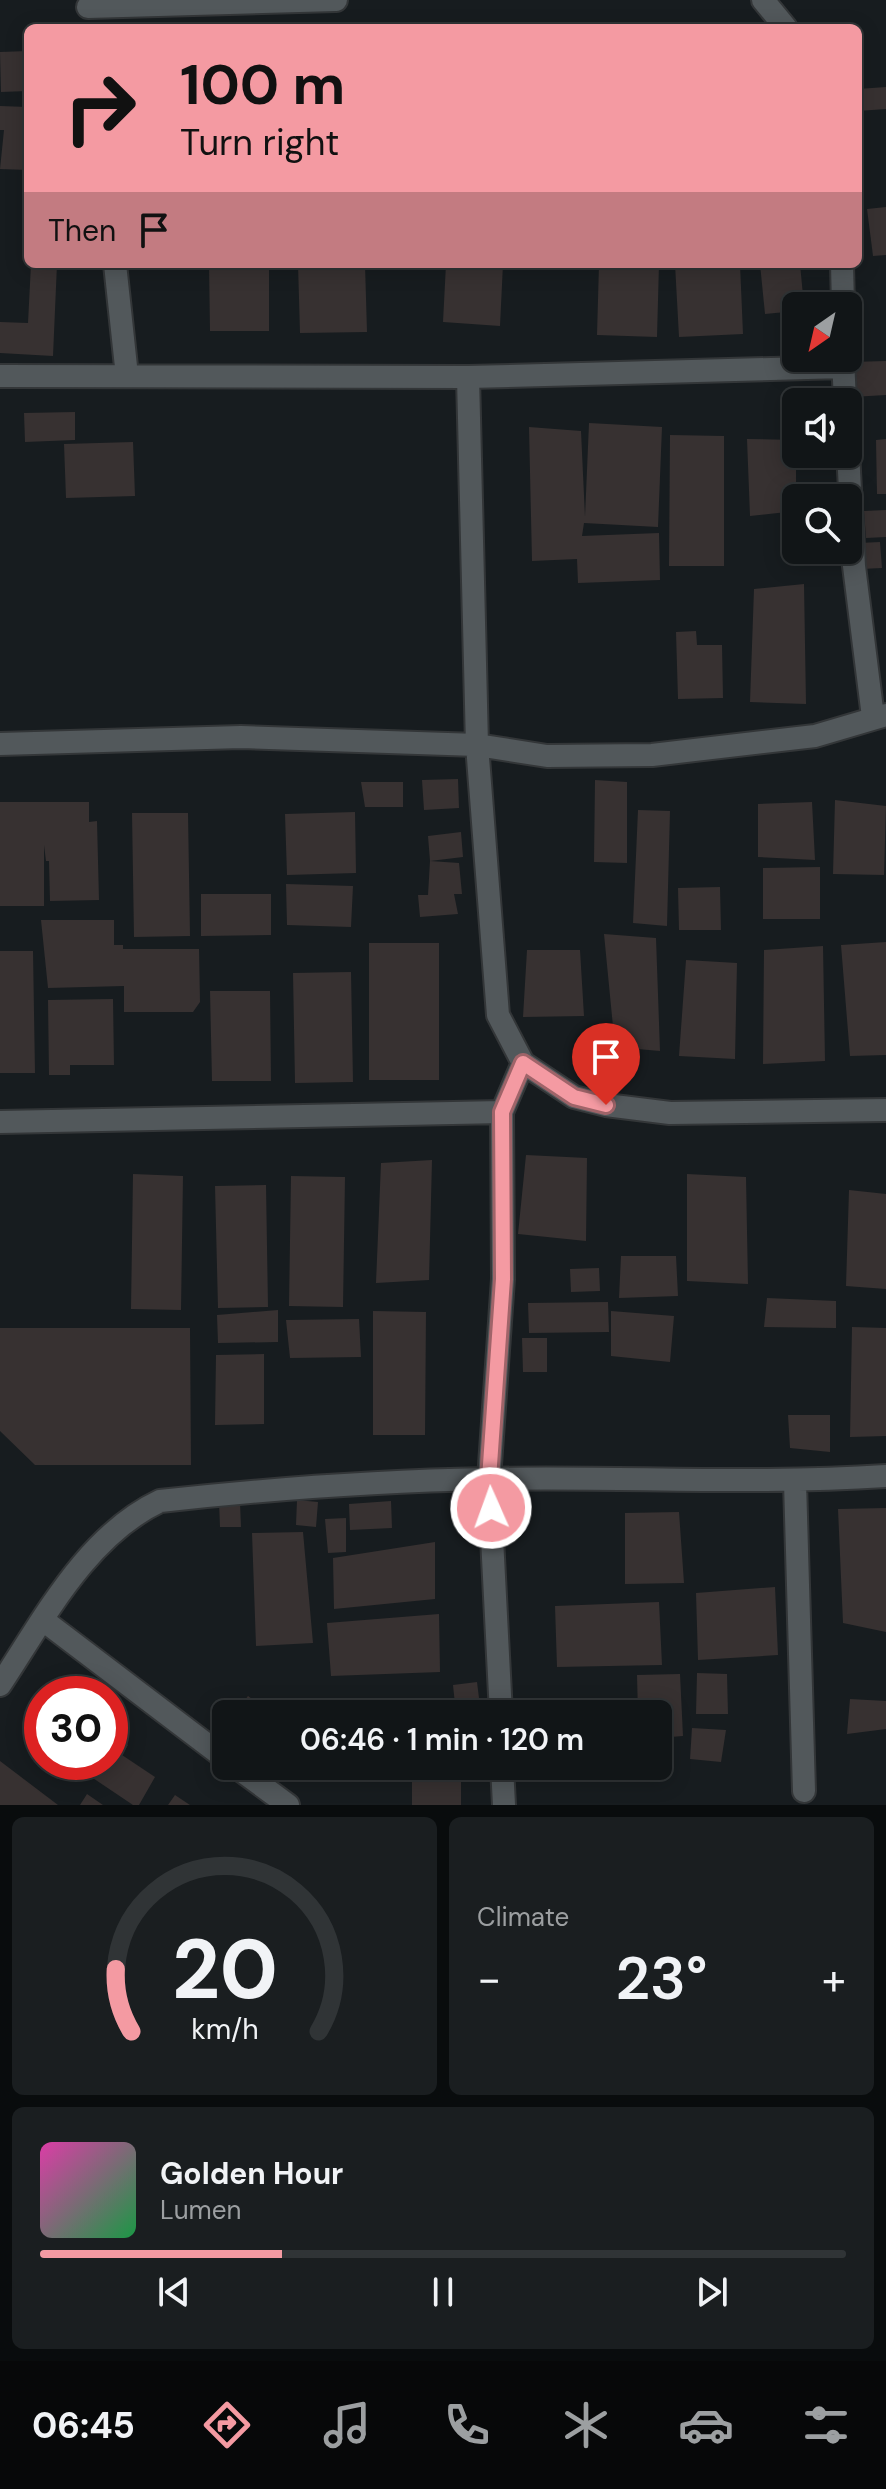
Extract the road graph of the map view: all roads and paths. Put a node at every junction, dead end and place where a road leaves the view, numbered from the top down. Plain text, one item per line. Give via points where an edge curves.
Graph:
1 (336, 0) edge
2 (763, 0) edge
3 (89, 12) edge
4 (783, 24) edge
5 (115, 268) edge
6 (842, 268) edge
7 (843, 292) edge
8 (782, 364) edge
9 (0, 376) edge
10 (127, 376) junction
11 (468, 377) junction
12 (849, 468) edge
13 (879, 716) edge
14 (0, 744) edge
15 (477, 745) junction
16 (523, 1063) junction
17 (886, 1110) edge
18 (502, 1112) junction
19 (0, 1122) edge
20 (886, 1476) edge
21 (489, 1479) junction
22 (795, 1482) junction
23 (43, 1620) junction
24 (0, 1685) edge
25 (500, 1700) edge
26 (212, 1748) edge
27 (254, 1780) edge
28 (503, 1780) edge
29 (804, 1791) dead end
30 (288, 1805) edge
31 (504, 1805) edge

1 - 3 street
2 - 4 street
5 - 10 street
6 - 7 street
8 - 11 street
9 - 10 street
10 - 11 street
11 - 15 street
12 - 13 street via 854,566
13 - 15 street via 815,736 652,755 547,756
14 - 15 street via 241,737
15 - 16 street via 498,1015
16 - 17 street via 574,1097 606,1105 670,1113
16 - 18 street
18 - 19 street
18 - 21 street via 503,1279
20 - 22 street
21 - 22 street
21 - 23 street via 333,1484 160,1501 136,1512 102,1540
21 - 25 street
22 - 29 street
23 - 24 street
23 - 26 street
27 - 30 street
28 - 31 street

